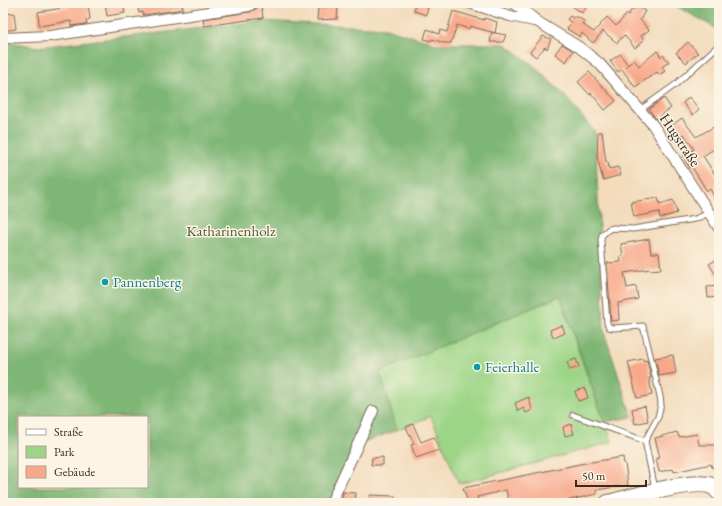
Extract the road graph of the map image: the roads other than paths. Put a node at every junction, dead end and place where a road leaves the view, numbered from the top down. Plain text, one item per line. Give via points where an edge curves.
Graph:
1 (253, 3) edge
2 (469, 3) edge
3 (514, 3) edge
4 (538, 22) junction
5 (3, 38) edge
6 (719, 45) edge
7 (640, 110) junction
8 (709, 212) junction
9 (719, 228) edge
10 (372, 410) dead end
11 (573, 415) dead end
12 (645, 441) junction
13 (715, 489) edge
14 (656, 491) junction
15 (331, 503) edge
16 (608, 503) edge

1 - 5 street via 249,6 50,36
2 - 4 street, Hugstraße
3 - 4 street, Hugstraße
4 - 7 street, Hugstraße via 594,58
6 - 7 lane, Hugstraße via 675,85
7 - 8 street, Hugstraße via 653,125
8 - 9 street, Hugstraße
8 - 12 lane via 695,219 633,229 609,229 602,235 607,323 613,328 643,326 660,396 660,410
10 - 15 street
11 - 12 lane
12 - 14 lane
13 - 14 main road via 685,485
14 - 16 main road

